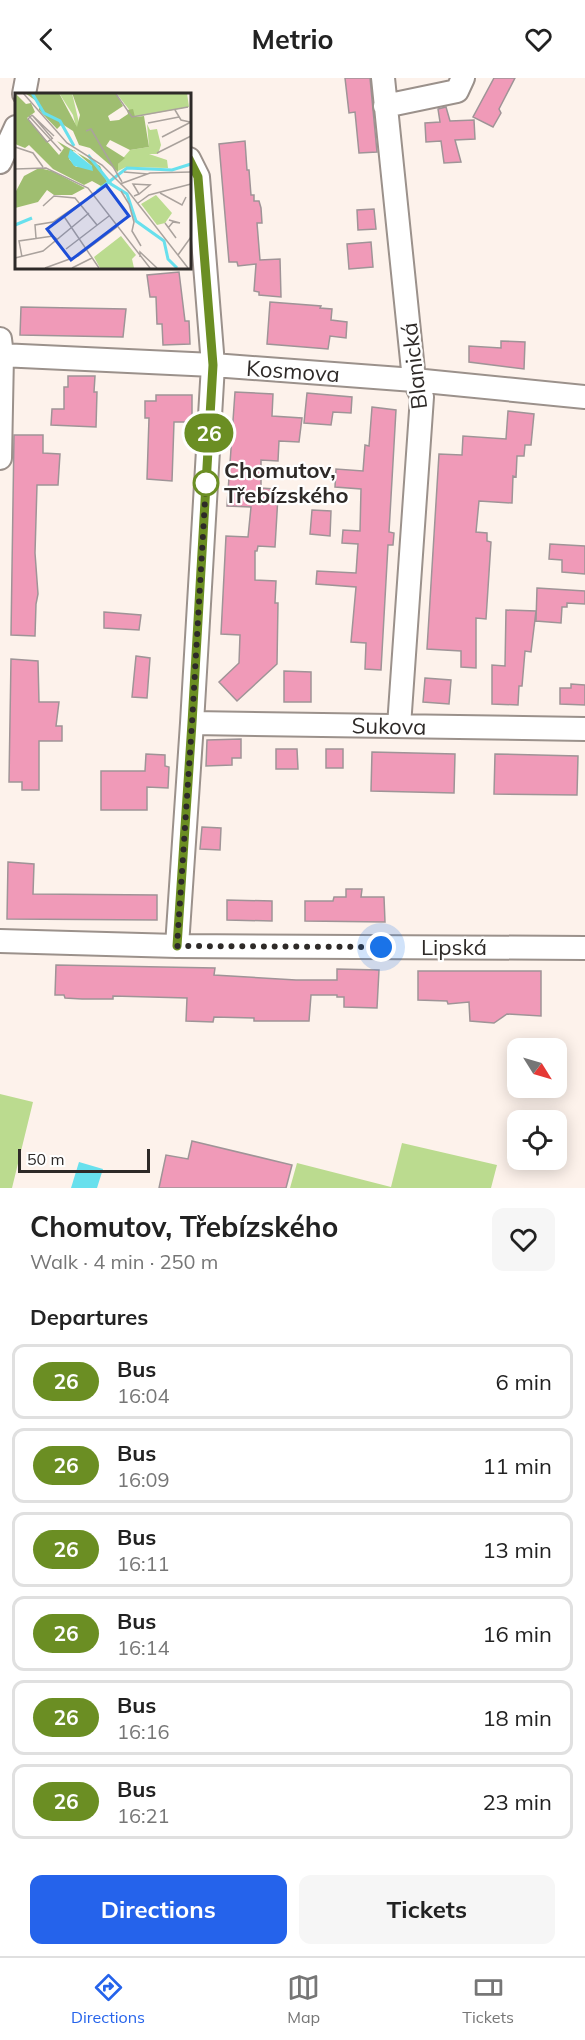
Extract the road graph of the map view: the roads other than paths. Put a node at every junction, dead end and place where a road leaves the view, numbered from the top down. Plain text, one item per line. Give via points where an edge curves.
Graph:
1 (27, 78) edge
2 (383, 78) edge
3 (463, 78) edge
4 (24, 93) edge
5 (386, 106) junction
6 (15, 129) edge
7 (190, 161) edge
8 (0, 162) edge
9 (1, 350) edge
10 (213, 365) junction
11 (414, 380) junction
12 (585, 397) edge
13 (0, 458) edge
14 (192, 723) junction
15 (399, 726) junction
16 (585, 729) edge
17 (0, 941) edge
18 (177, 946) junction
19 (585, 948) edge

1 - 4 street
2 - 5 street, Blanická
3 - 5 street via 457,91
5 - 11 street, Blanická
6 - 8 street
7 - 10 street via 198,177
9 - 10 street, Kosmova
9 - 13 street
10 - 11 street, Kosmova
10 - 14 street
11 - 12 street, Kosmova
11 - 15 street, Blanická via 422,398
14 - 15 street, Sukova
14 - 18 street
15 - 16 street, Sukova
17 - 18 street, Lipská
18 - 19 street, Lipská

